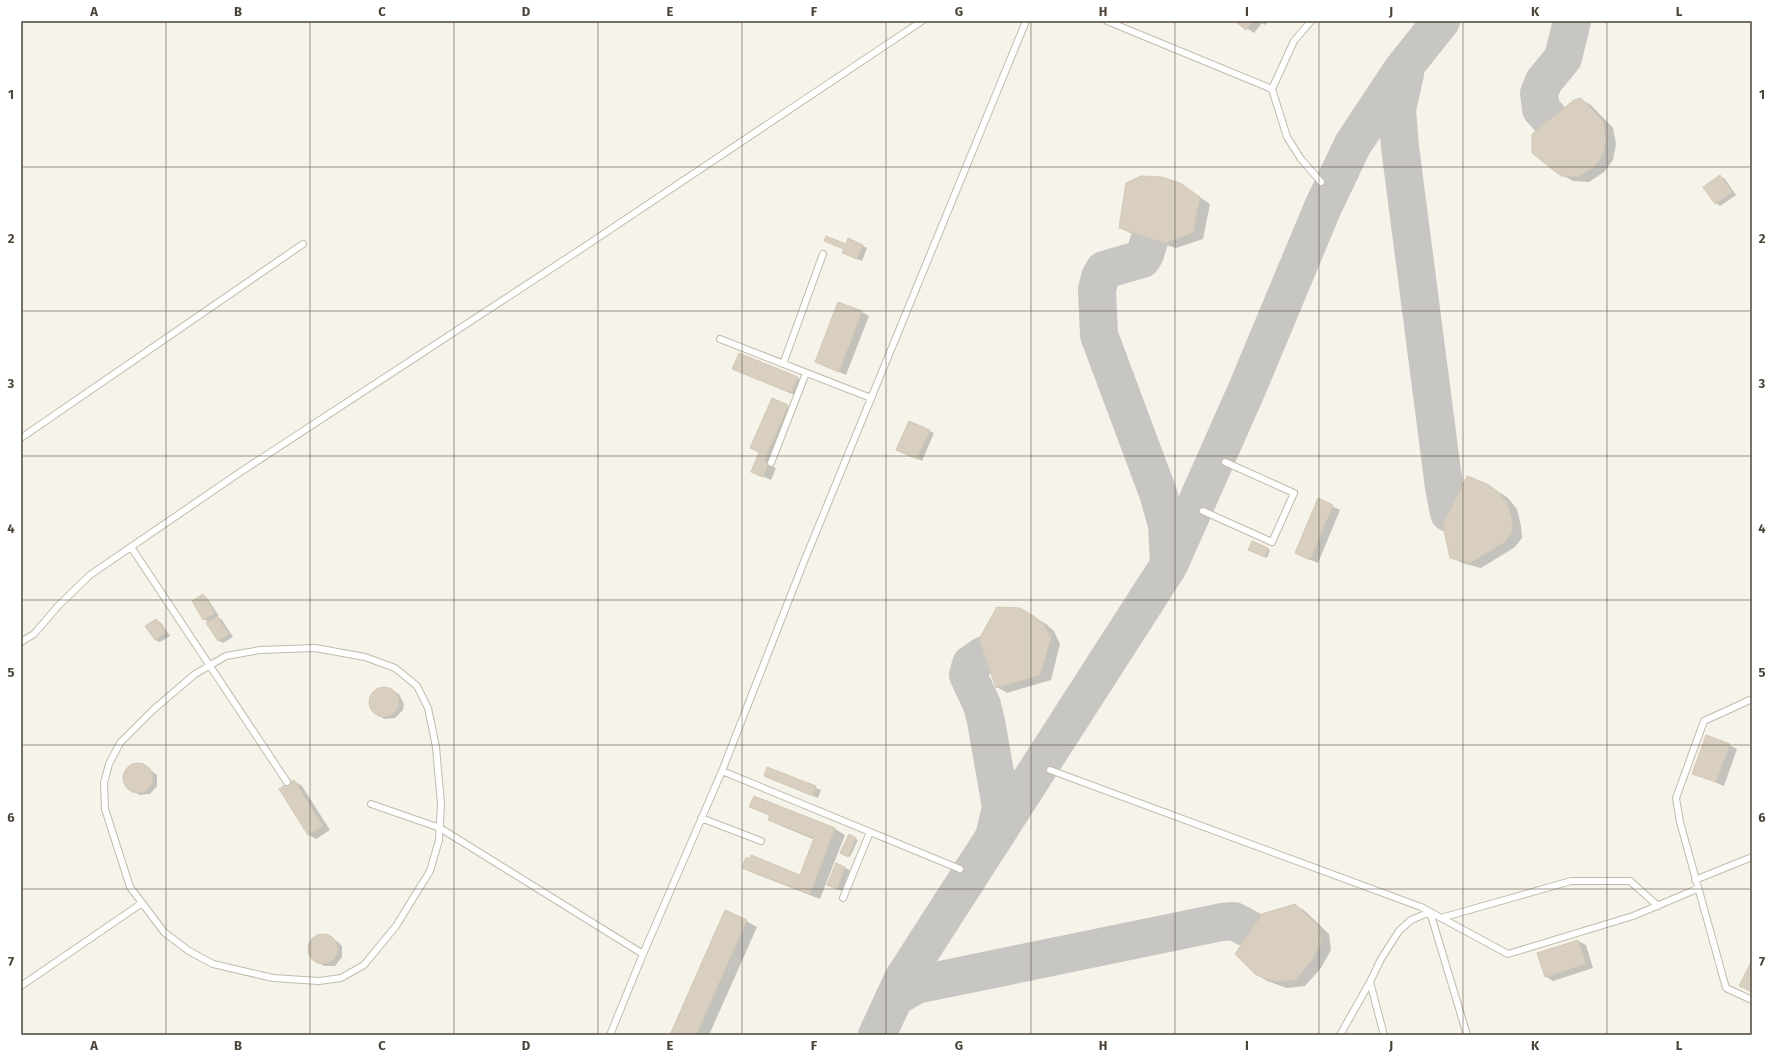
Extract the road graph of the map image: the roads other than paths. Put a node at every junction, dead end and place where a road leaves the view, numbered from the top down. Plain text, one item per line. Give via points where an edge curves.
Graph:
1 (922, 21) edge
2 (1026, 21) edge
3 (1107, 21) edge
4 (1311, 21) edge
5 (1272, 89) junction
6 (1321, 182) dead end
7 (303, 244) dead end
8 (823, 254) dead end
9 (720, 339) dead end
10 (783, 364) junction
11 (806, 373) junction
12 (871, 398) junction
13 (21, 438) edge
14 (1225, 462) dead end
15 (771, 463) dead end
16 (1203, 511) dead end
17 (131, 547) junction
18 (21, 642) edge
19 (210, 666) junction
20 (1752, 699) edge
21 (1050, 770) dead end
22 (722, 771) junction
23 (287, 782) dead end
24 (371, 804) dead end
25 (701, 818) junction
26 (440, 828) junction
27 (870, 832) junction
28 (761, 841) dead end
29 (1752, 857) edge
30 (960, 869) dead end
31 (1695, 880) junction
32 (1697, 889) junction
33 (843, 898) dead end
34 (142, 903) junction
35 (1658, 906) junction
36 (1430, 912) junction
37 (1441, 918) junction
38 (643, 954) junction
39 (1370, 982) junction
40 (21, 986) edge
41 (1752, 1000) edge
42 (610, 1035) edge
43 (1340, 1035) edge
44 (1384, 1035) edge
45 (1467, 1035) edge

1 - 17 lane
2 - 12 lane
3 - 5 lane
4 - 5 lane via 1294,41
5 - 6 lane via 1287,137 1301,159
7 - 13 lane
8 - 10 lane
9 - 10 lane
10 - 11 lane
11 - 12 lane
11 - 15 lane
12 - 22 lane
14 - 16 lane via 1294,492 1272,542
17 - 18 lane via 90,575 34,634
17 - 19 lane
19 - 23 lane
19 - 26 lane via 226,656 260,650 316,648 364,657 395,668 417,686 428,708 436,754 441,804
19 - 34 lane via 195,674 153,710 120,743 109,764 104,783 105,810 130,887
20 - 31 lane via 1704,721 1676,798
21 - 36 lane
22 - 25 lane
22 - 27 lane
24 - 26 lane
25 - 28 lane
25 - 38 lane
26 - 34 lane via 430,871 396,926 364,965 341,978 318,981 274,978 213,964 189,951 164,932
26 - 38 lane
27 - 30 lane
27 - 33 lane
29 - 31 lane
31 - 32 lane
32 - 35 lane
32 - 41 lane via 1726,988
34 - 40 lane
35 - 37 lane via 1630,881 1571,881
35 - 37 lane via 1508,954
36 - 37 lane
36 - 39 lane via 1411,920 1399,931
36 - 45 lane
38 - 42 lane
39 - 43 lane
39 - 44 lane

